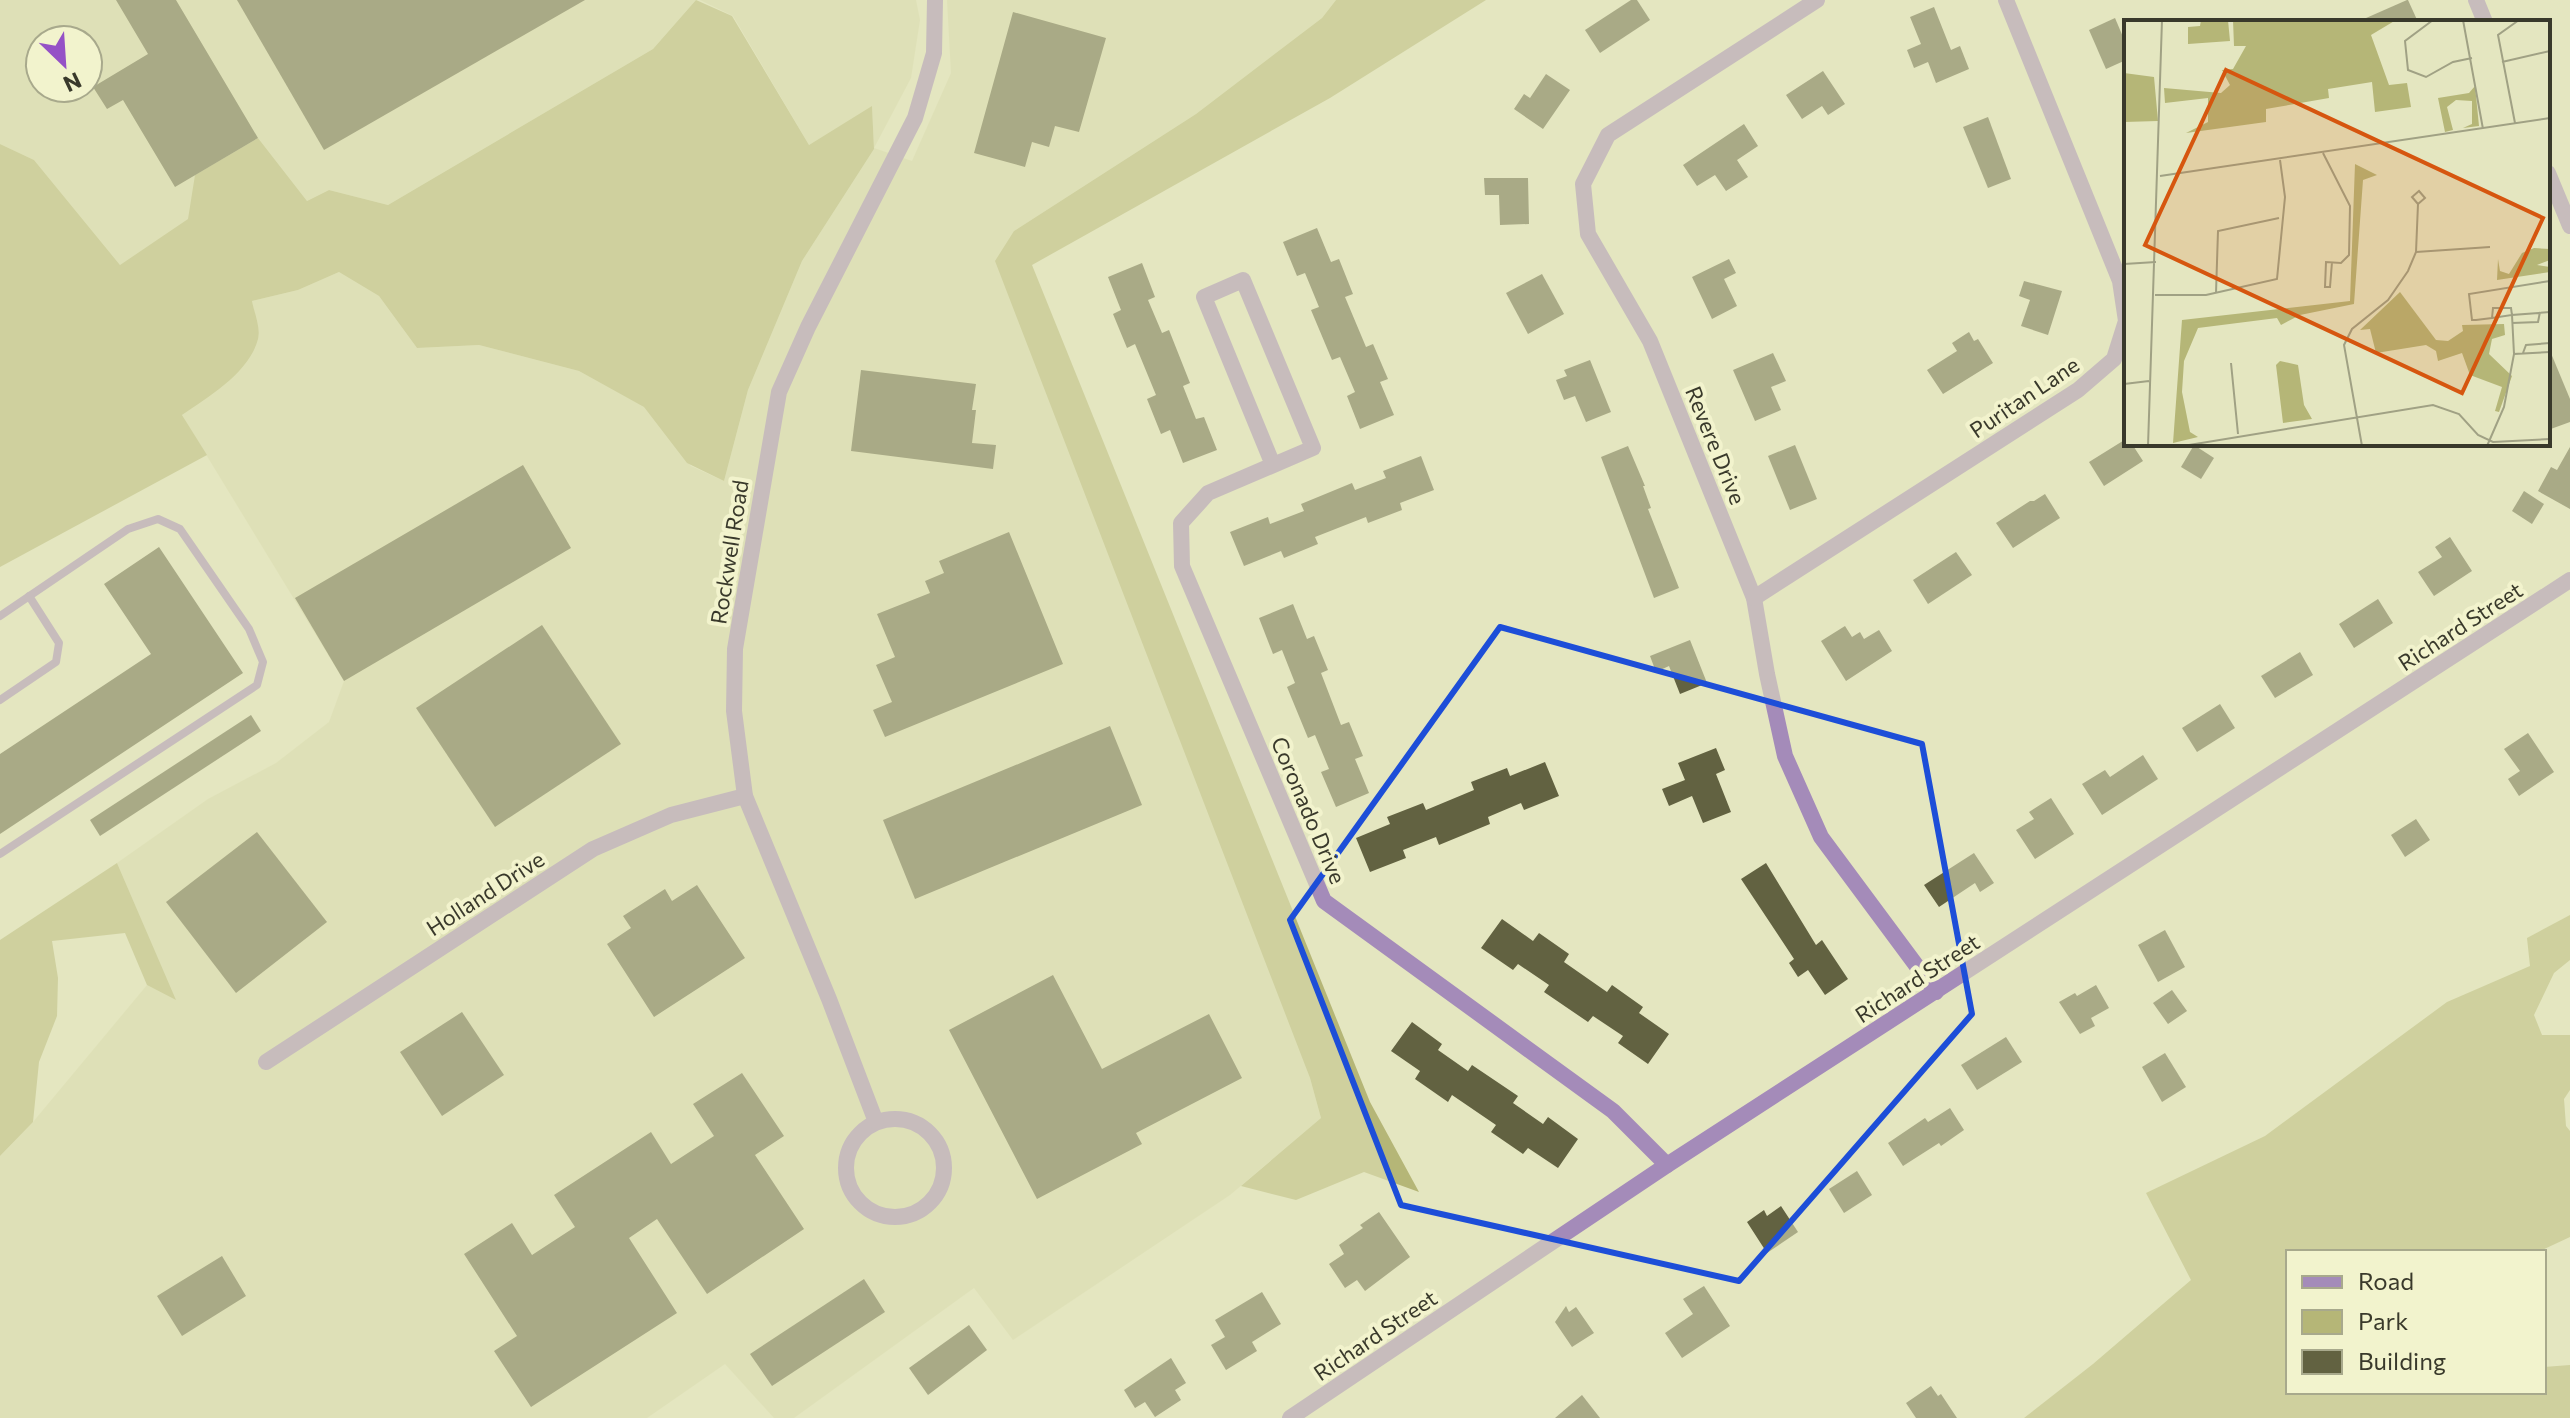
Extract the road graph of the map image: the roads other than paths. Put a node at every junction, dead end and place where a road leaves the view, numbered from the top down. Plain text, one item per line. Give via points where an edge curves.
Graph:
1 (935, 0) edge
2 (1817, 0) edge
3 (2006, 0) edge
4 (2476, 0) edge
5 (2484, 20) edge
6 (2550, 178) edge
7 (2570, 226) edge
8 (2124, 308) edge
9 (2124, 327) edge
10 (1273, 465) junction
11 (2570, 580) edge
12 (29, 596) junction
13 (1754, 598) junction
14 (0, 616) edge
15 (0, 700) edge
16 (745, 796) junction
17 (0, 854) edge
18 (1936, 992) junction
19 (266, 1062) dead end
20 (876, 1122) junction
21 (1667, 1165) junction
22 (1290, 1418) edge

1 - 16 street, Rockwell Road via 934,53 915,118 779,392 735,649 734,711
2 - 13 street, Revere Drive via 1608,135 1583,184 1588,234 1650,341
3 - 8 street, Puritan Lane via 2120,281
4 - 5 street
6 - 7 street
9 - 13 street, Puritan Lane via 2114,359 2078,390
10 - 10 street, Coronado Drive via 1313,448 1243,280 1204,297
10 - 21 street, Coronado Drive via 1208,493 1181,523 1182,566 1324,901 1613,1111
11 - 18 street, Richard Street
12 - 14 lane
12 - 15 lane via 59,643 56,662
12 - 17 lane via 128,529 158,519 180,529 249,629 263,662 257,685
13 - 18 street, Revere Drive via 1785,756 1821,837
16 - 19 street, Holland Drive via 671,815 593,849
16 - 20 street, Rockwell Road
18 - 21 street, Richard Street
20 - 20 street via 849,1149 849,1187 875,1214 913,1214 941,1187 941,1149 914,1122
21 - 22 street, Richard Street

